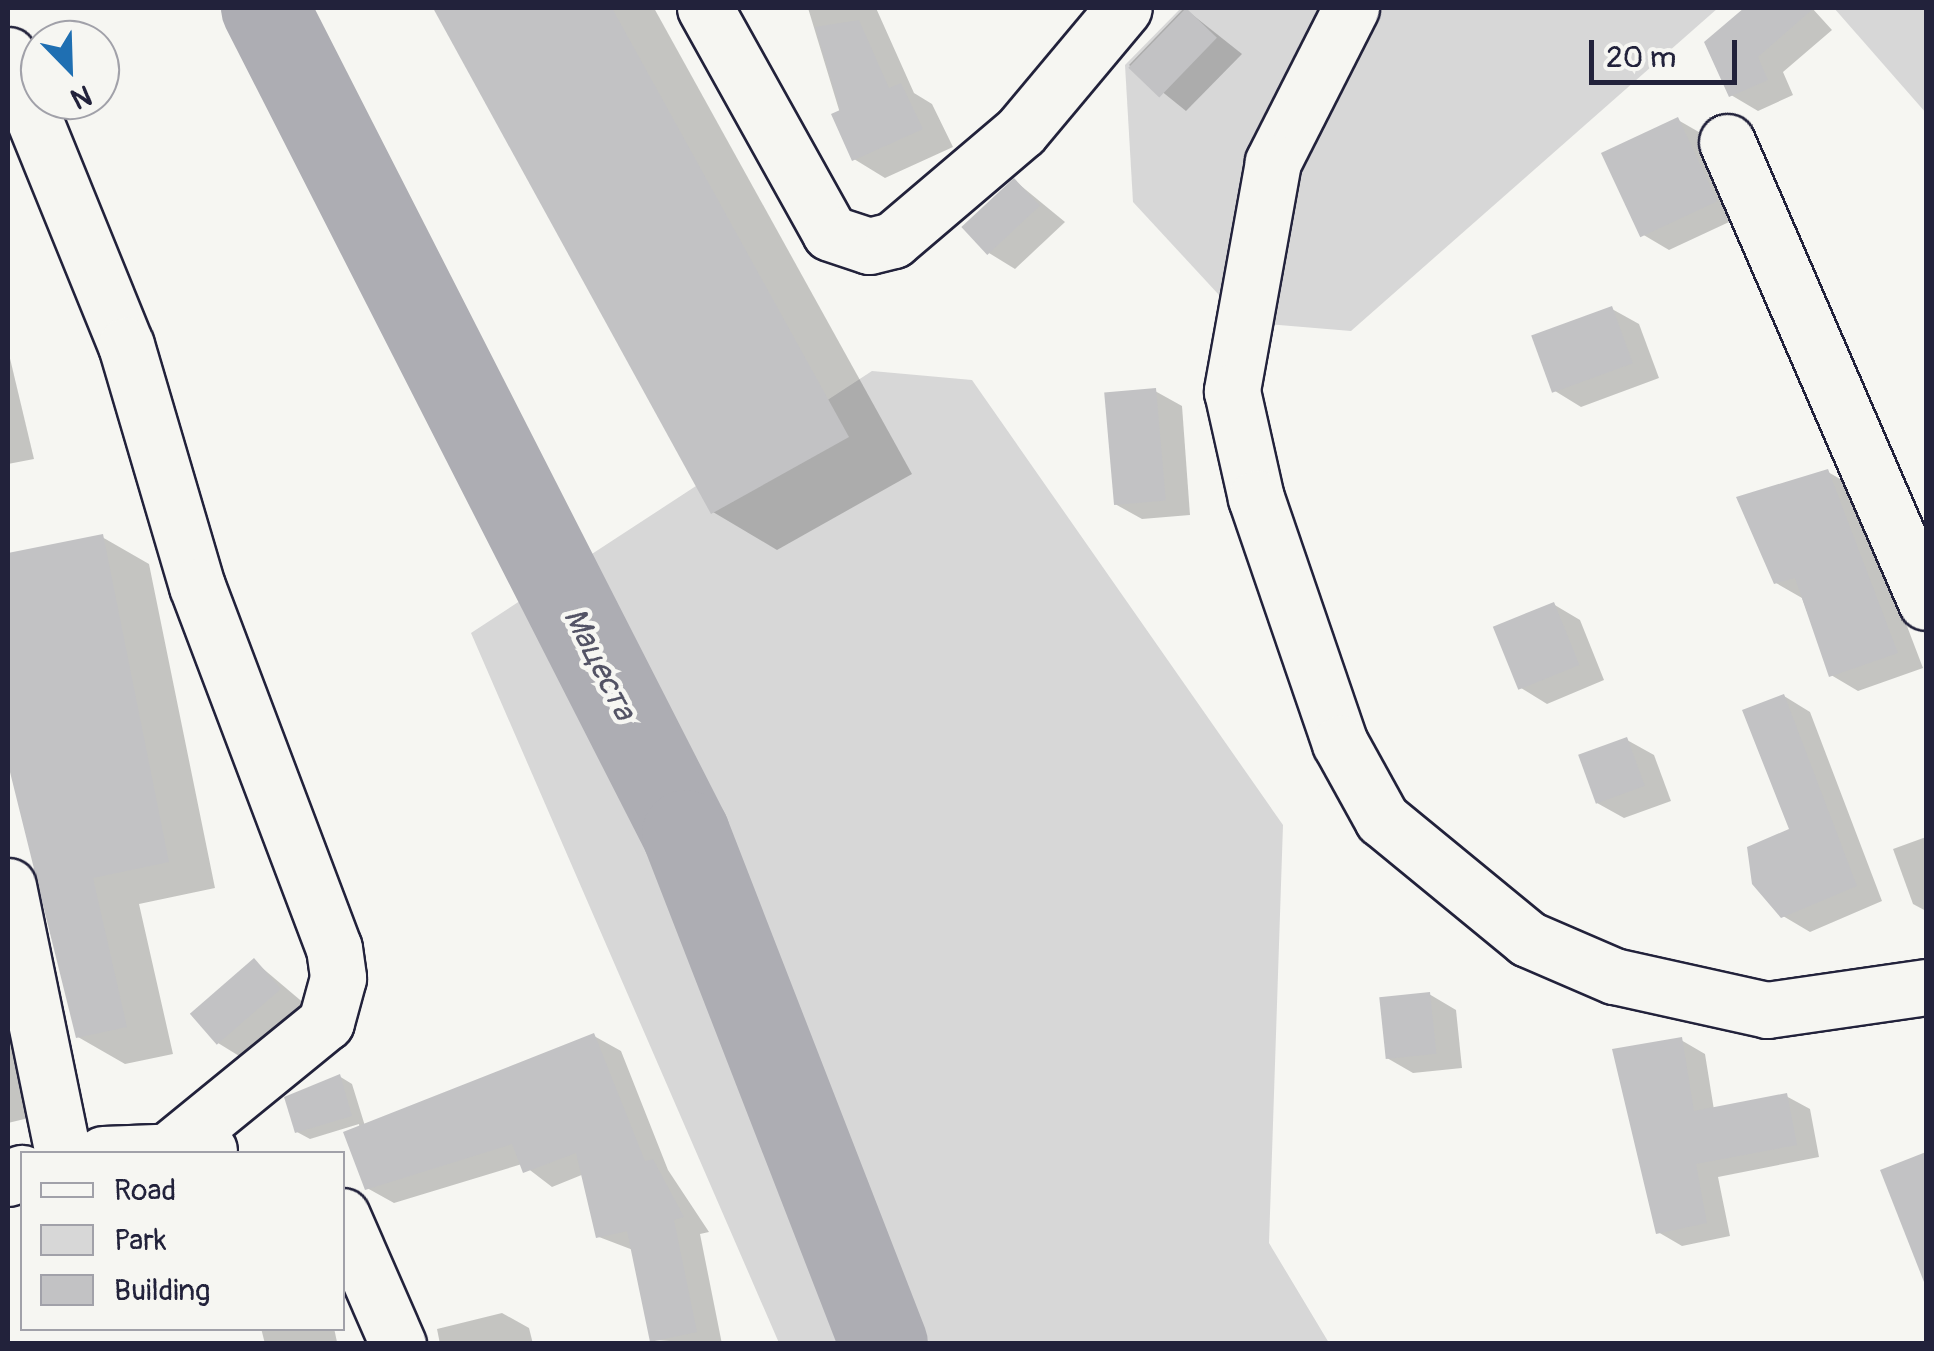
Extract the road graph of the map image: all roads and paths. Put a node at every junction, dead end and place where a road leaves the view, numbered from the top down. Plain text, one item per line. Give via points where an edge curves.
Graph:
1 (705, 8) edge
2 (1124, 8) edge
3 (1351, 8) edge
4 (8, 55) edge
5 (1727, 142) dead end
6 (1926, 602) edge
7 (8, 886) edge
8 (1926, 987) edge
9 (200, 1149) edge
10 (62, 1151) edge
11 (161, 1151) edge
12 (345, 1223) edge
13 (398, 1344) edge

1 - 2 street via 806,198 842,242 893,240 1021,131
3 - 8 street via 1273,162 1248,266 1232,391 1256,498 1340,743 1382,819 1514,928 1614,976 1767,1010
4 - 9 street via 126,345 196,586 325,908 338,978 326,1022
5 - 6 street
7 - 10 street
9 - 11 street
12 - 13 street

